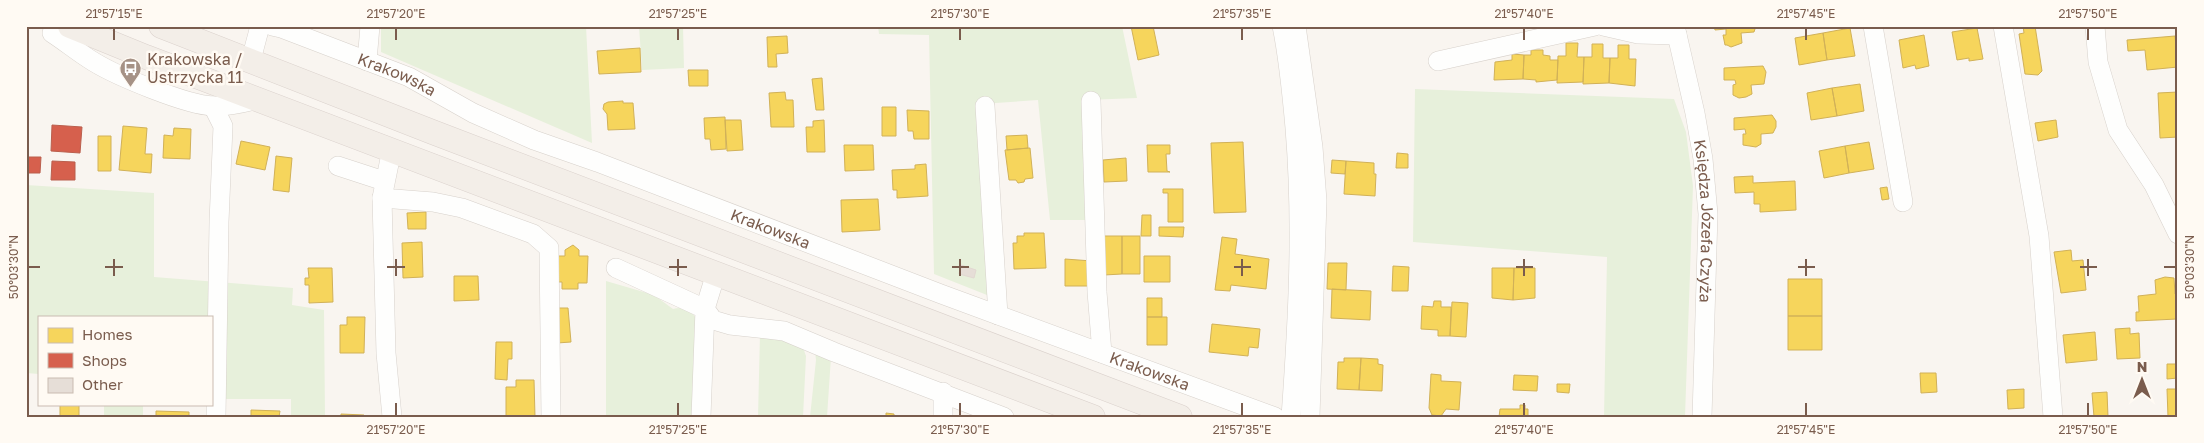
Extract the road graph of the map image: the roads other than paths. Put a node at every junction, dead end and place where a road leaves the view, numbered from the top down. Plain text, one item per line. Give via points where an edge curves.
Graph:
1 (104, 26) edge
2 (161, 26) edge
3 (260, 26) edge
4 (272, 26) edge
5 (370, 26) edge
6 (1282, 26) edge
7 (1296, 26) edge
8 (1595, 26) edge
9 (1603, 26) edge
10 (1873, 26) edge
11 (2003, 26) edge
12 (2095, 26) edge
13 (64, 28) edge
14 (1676, 31) edge
15 (251, 60) junction
16 (368, 61) junction
17 (1438, 61) dead end
18 (259, 99) junction
19 (1091, 101) dead end
20 (213, 106) junction
21 (985, 106) dead end
22 (394, 150) junction
23 (338, 166) dead end
24 (383, 190) junction
25 (1903, 202) dead end
26 (2178, 234) edge
27 (616, 268) dead end
28 (716, 273) junction
29 (705, 310) junction
30 (998, 315) junction
31 (1102, 353) junction
32 (942, 392) junction
33 (216, 417) edge
34 (392, 417) edge
35 (552, 417) edge
36 (701, 417) edge
37 (943, 417) edge
38 (1004, 417) edge
39 (1093, 417) edge
40 (1180, 417) edge
41 (1275, 417) edge
42 (1291, 417) edge
43 (1310, 417) edge
44 (1702, 417) edge
45 (2053, 417) edge

1 - 13 street
2 - 15 main road, Krakowska
3 - 15 street
4 - 16 street, Krakowska
5 - 16 street
6 - 42 street via 1291,82 1300,188
7 - 43 street via 1317,201
8 - 17 street
9 - 14 street via 1638,34
10 - 25 street
11 - 45 street via 2039,236
12 - 26 street via 2098,62 2118,130 2154,185
13 - 18 main road
13 - 20 street via 101,66 176,97
14 - 44 street, Księdza Józefa Czyża via 1695,113 1708,214
15 - 40 main road, Krakowska
16 - 30 street, Krakowska via 409,77 473,113 534,140
18 - 20 street
18 - 22 main road
19 - 31 street
20 - 33 street via 224,126
21 - 30 street
22 - 24 street
22 - 28 main road
23 - 24 street
24 - 34 street via 386,353
24 - 35 street via 462,208 533,234 549,248
27 - 29 street
28 - 29 street
28 - 39 main road
29 - 32 street via 713,320 784,331
29 - 36 street
30 - 31 street, Krakowska
31 - 41 street, Krakowska
32 - 37 street
32 - 38 street

